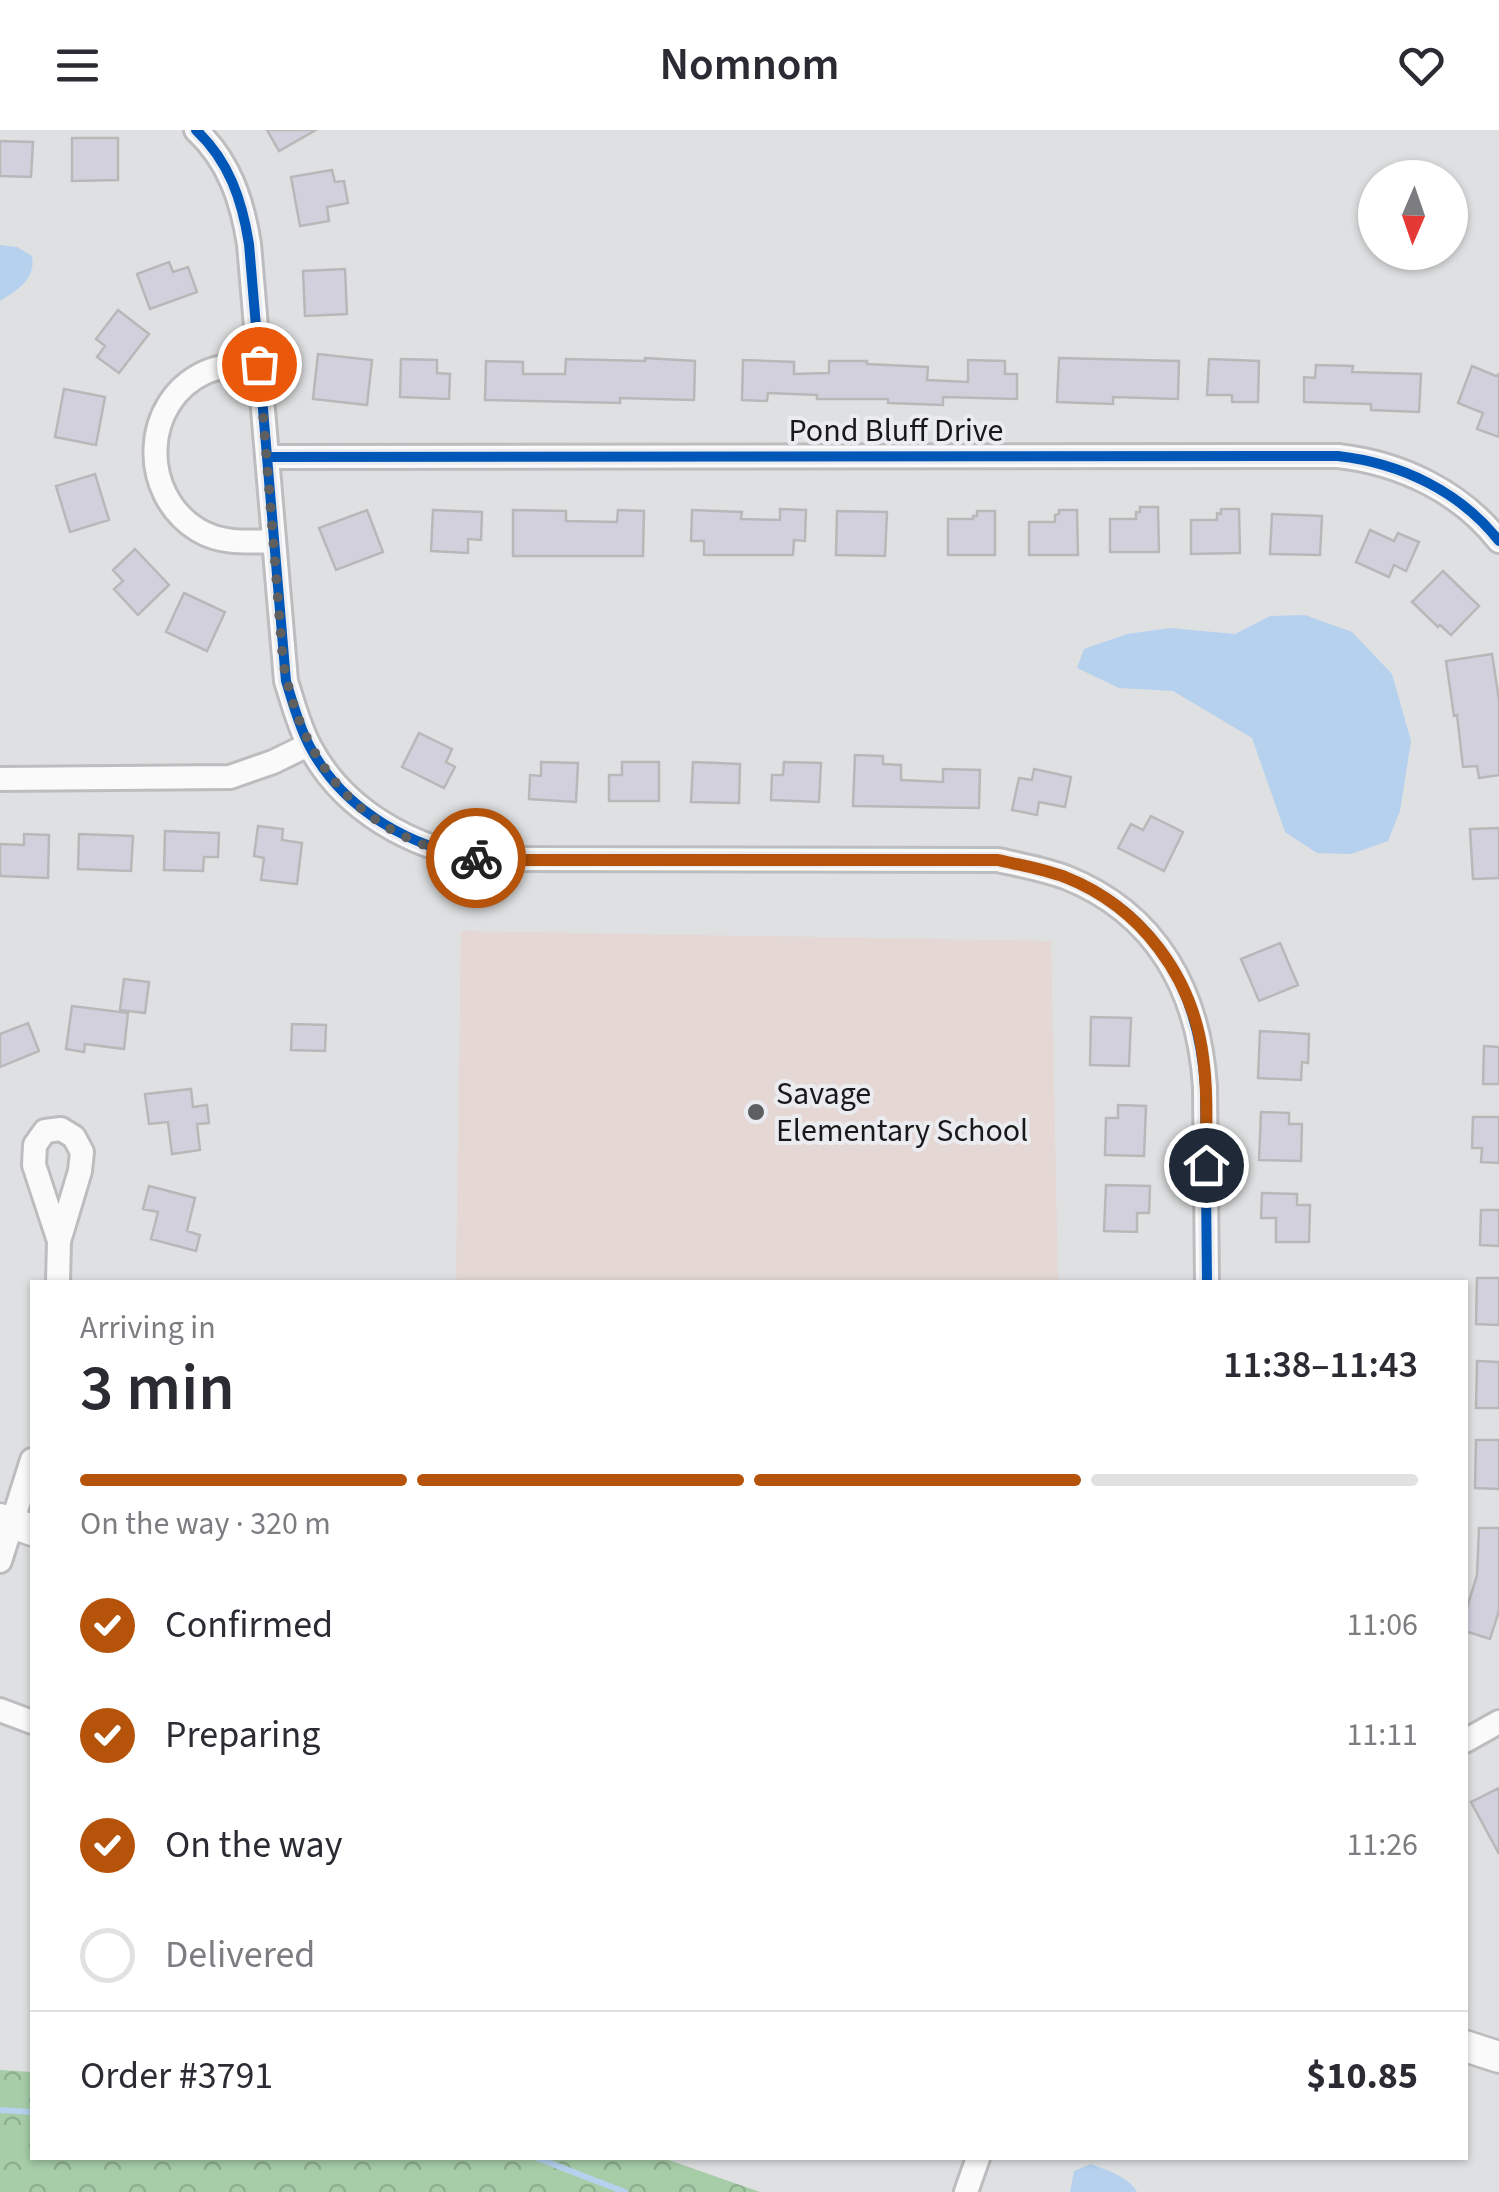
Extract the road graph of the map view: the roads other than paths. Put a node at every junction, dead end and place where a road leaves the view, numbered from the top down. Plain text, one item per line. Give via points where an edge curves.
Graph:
1 (196, 130) edge
2 (259, 364) junction
3 (267, 457) junction
4 (273, 541) junction
5 (1499, 541) edge
6 (308, 745) junction
7 (0, 779) edge
8 (59, 1241) dead end
9 (58, 1280) edge
10 (1207, 1280) edge
11 (30, 1468) edge
12 (15, 1524) edge
13 (0, 1561) edge
14 (0, 1710) edge
15 (30, 1721) edge
16 (1499, 1722) edge
17 (1468, 1739) edge
18 (1468, 2047) edge
19 (1499, 2057) edge
20 (977, 2160) edge
21 (966, 2192) edge

1 - 2 street via 224,163 244,212
2 - 3 street
2 - 4 street via 221,366 191,380 165,410 154,451 160,486 179,515 200,531 232,542
3 - 4 street
3 - 5 street, Pond Bluff Drive via 1338,456 1417,477 1456,500
4 - 6 street via 286,681
6 - 7 street via 230,777
6 - 10 street via 368,813 406,838 454,855 998,860 1067,878 1118,906 1163,952 1196,1020 1205,1086
8 - 9 street
11 - 12 street
12 - 13 street
14 - 15 street
16 - 17 street
18 - 19 street
20 - 21 street

